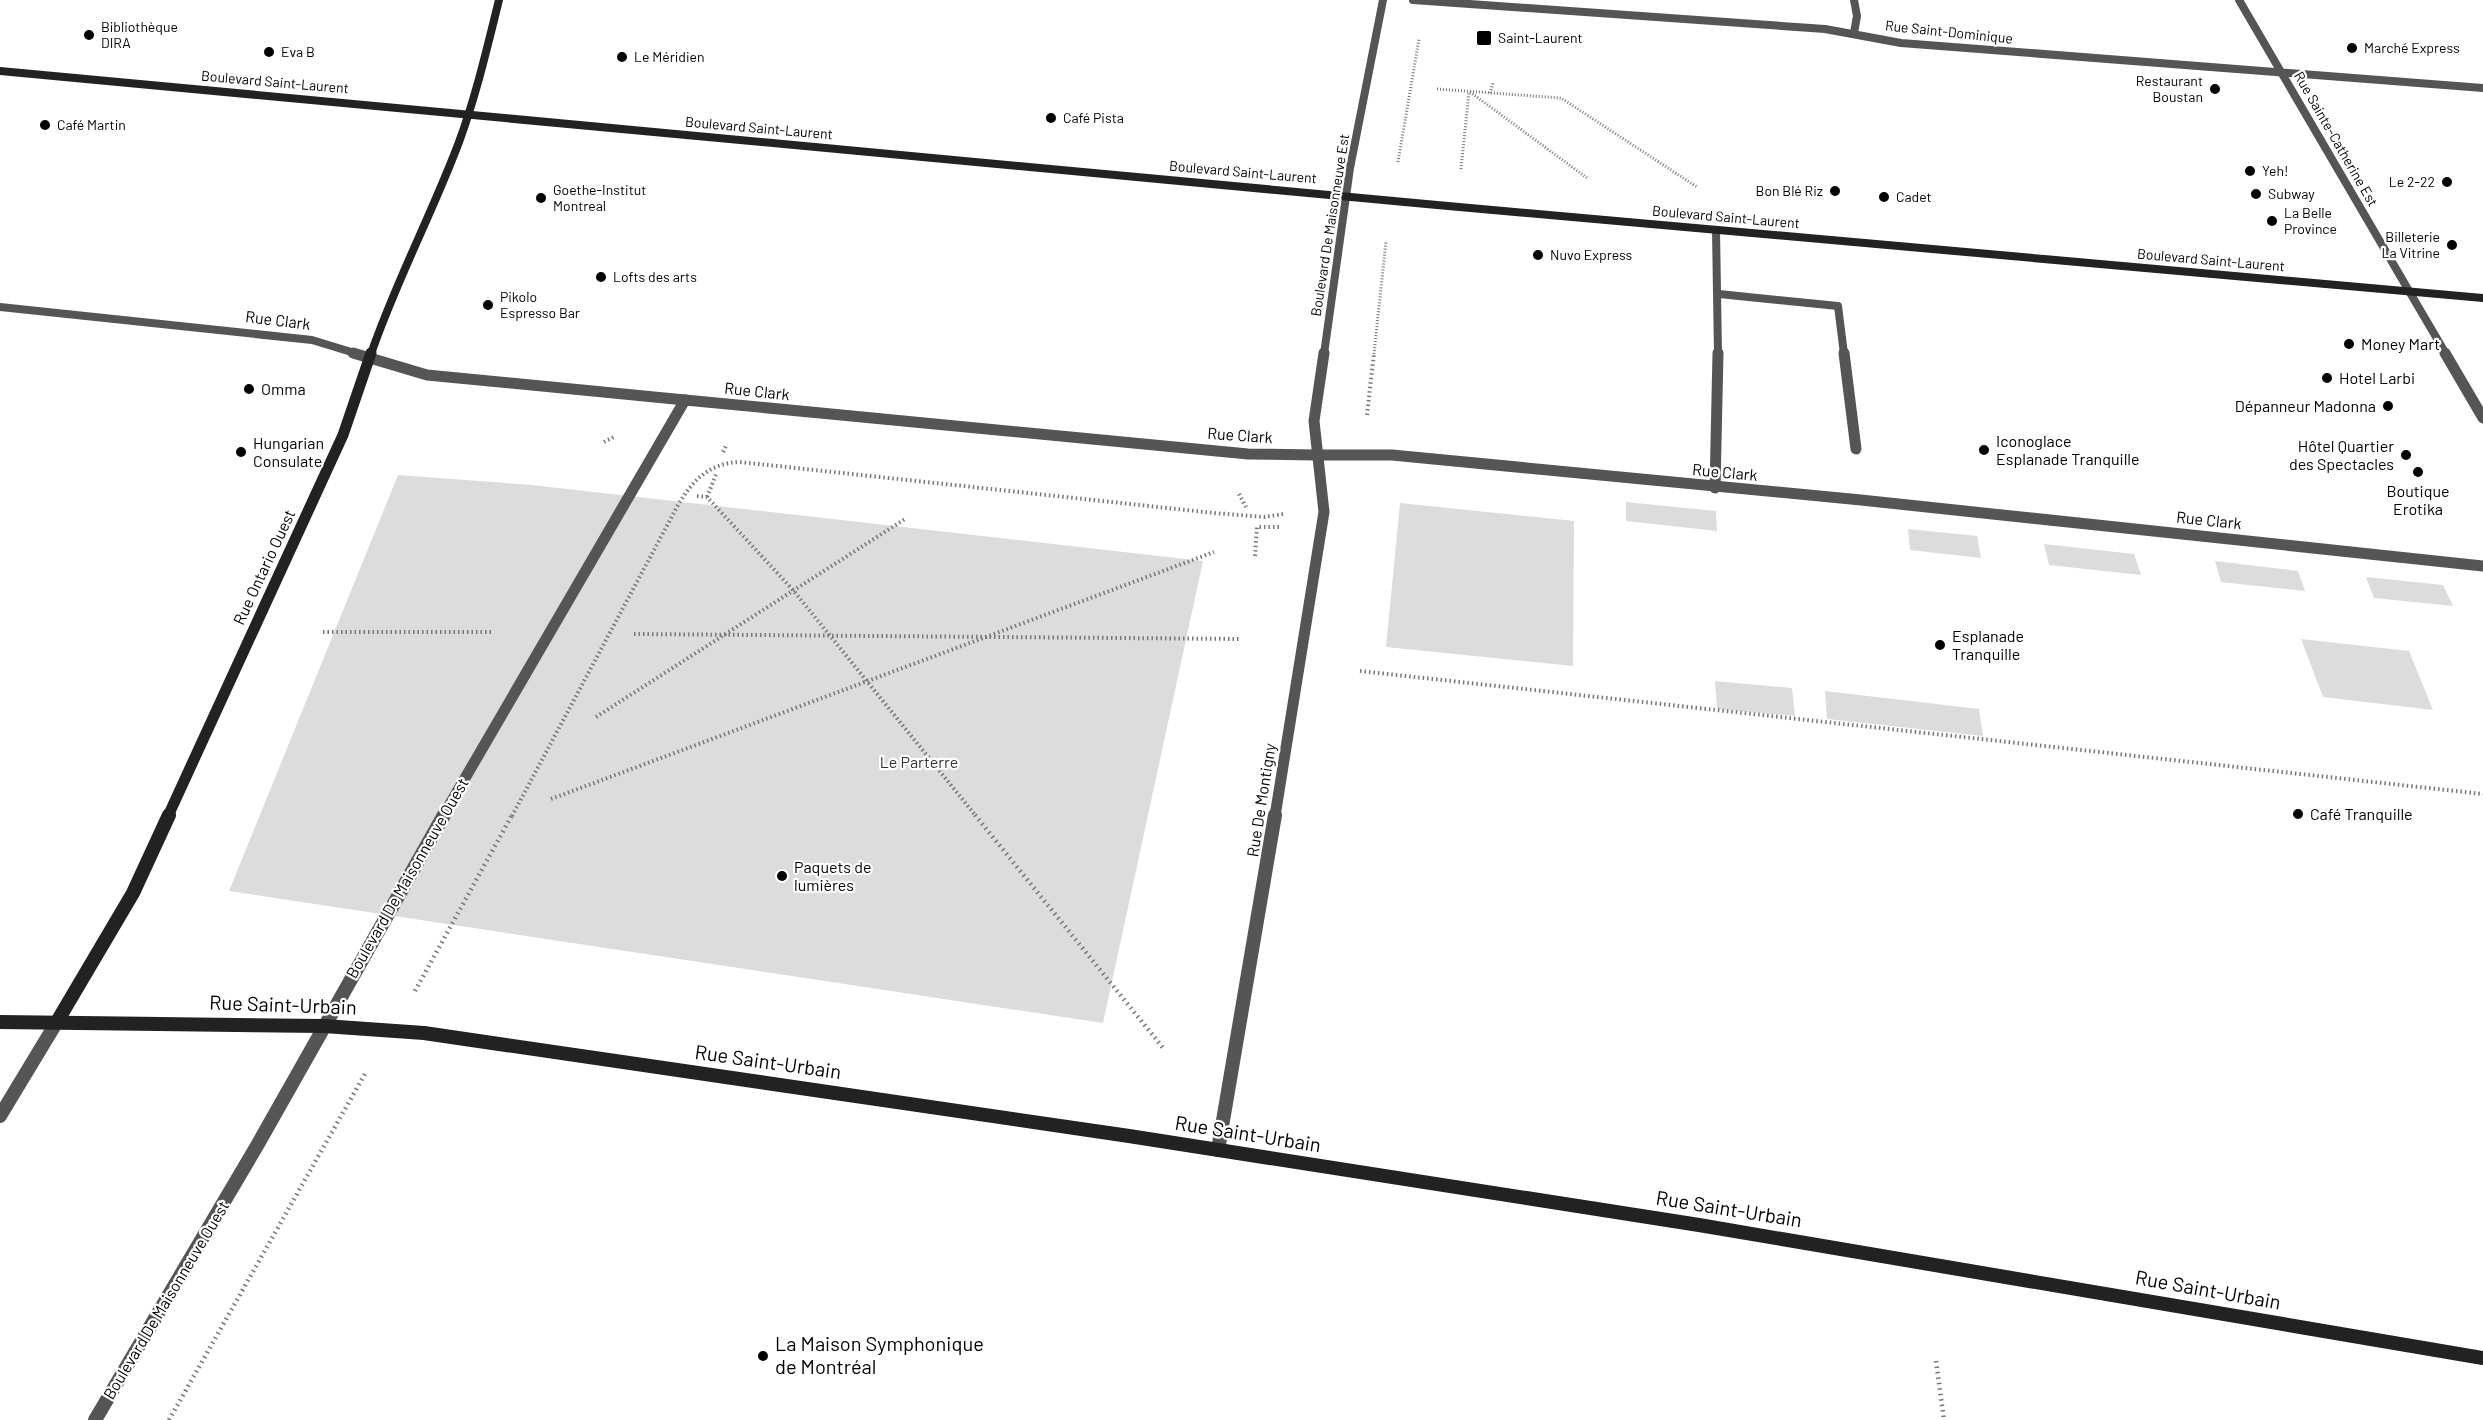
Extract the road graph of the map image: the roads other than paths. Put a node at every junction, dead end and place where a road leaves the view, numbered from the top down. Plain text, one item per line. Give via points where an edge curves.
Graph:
1 (499, 0) edge
2 (1383, 0) edge
3 (1413, 0) edge
4 (1854, 0) edge
5 (2239, 0) edge
6 (1854, 33) junction
7 (0, 71) edge
8 (2283, 72) junction
9 (2483, 88) edge
10 (469, 114) junction
11 (1347, 195) junction
12 (1716, 230) junction
13 (2409, 291) junction
14 (1719, 294) junction
15 (2483, 298) edge
16 (0, 307) edge
17 (370, 360) junction
18 (685, 400) junction
19 (2483, 417) edge
20 (1856, 449) dead end
21 (1316, 455) junction
22 (1715, 488) junction
23 (2483, 566) edge
24 (58, 1020) junction
25 (0, 1022) edge
26 (324, 1026) junction
27 (0, 1116) edge
28 (1218, 1150) junction
29 (2483, 1358) edge
30 (95, 1420) edge

1 - 10 main road, Rue Ontario Ouest
2 - 11 street, Boulevard De Maisonneuve Est
3 - 6 street, Rue Saint-Dominique
4 - 6 street
5 - 8 street, Rue Sainte-Catherine Est
6 - 8 street, Rue Saint-Dominique via 1901,43
7 - 10 main road, Boulevard Saint-Laurent
8 - 9 street, Rue Saint-Dominique
8 - 13 street, Rue Sainte-Catherine Est
10 - 11 main road, Boulevard Saint-Laurent
10 - 17 main road, Rue Ontario Ouest via 390,298
11 - 12 main road, Boulevard Saint-Laurent
11 - 21 street, Boulevard De Maisonneuve Est via 1314,421
12 - 13 main road, Boulevard Saint-Laurent
12 - 14 street
13 - 15 main road, Boulevard Saint-Laurent
13 - 19 street, Rue Sainte-Catherine Est
14 - 20 street via 1838,306
14 - 22 street
16 - 17 street, Rue Clark via 312,340
17 - 18 street, Rue Clark via 427,375
17 - 24 main road, Rue Ontario Ouest via 343,435 138,883
18 - 21 street, Rue Clark via 1248,454
18 - 26 street, Boulevard De Maisonneuve Ouest
21 - 22 street, Rue Clark via 1392,455
21 - 28 street, Rue De Montigny via 1324,512
22 - 23 street, Rue Clark
24 - 25 main road, Rue Saint-Urbain
24 - 26 main road, Rue Saint-Urbain
24 - 27 street
26 - 28 main road, Rue Saint-Urbain via 424,1033
26 - 30 street, Boulevard De Maisonneuve Ouest
28 - 29 main road, Rue Saint-Urbain via 1781,1238

